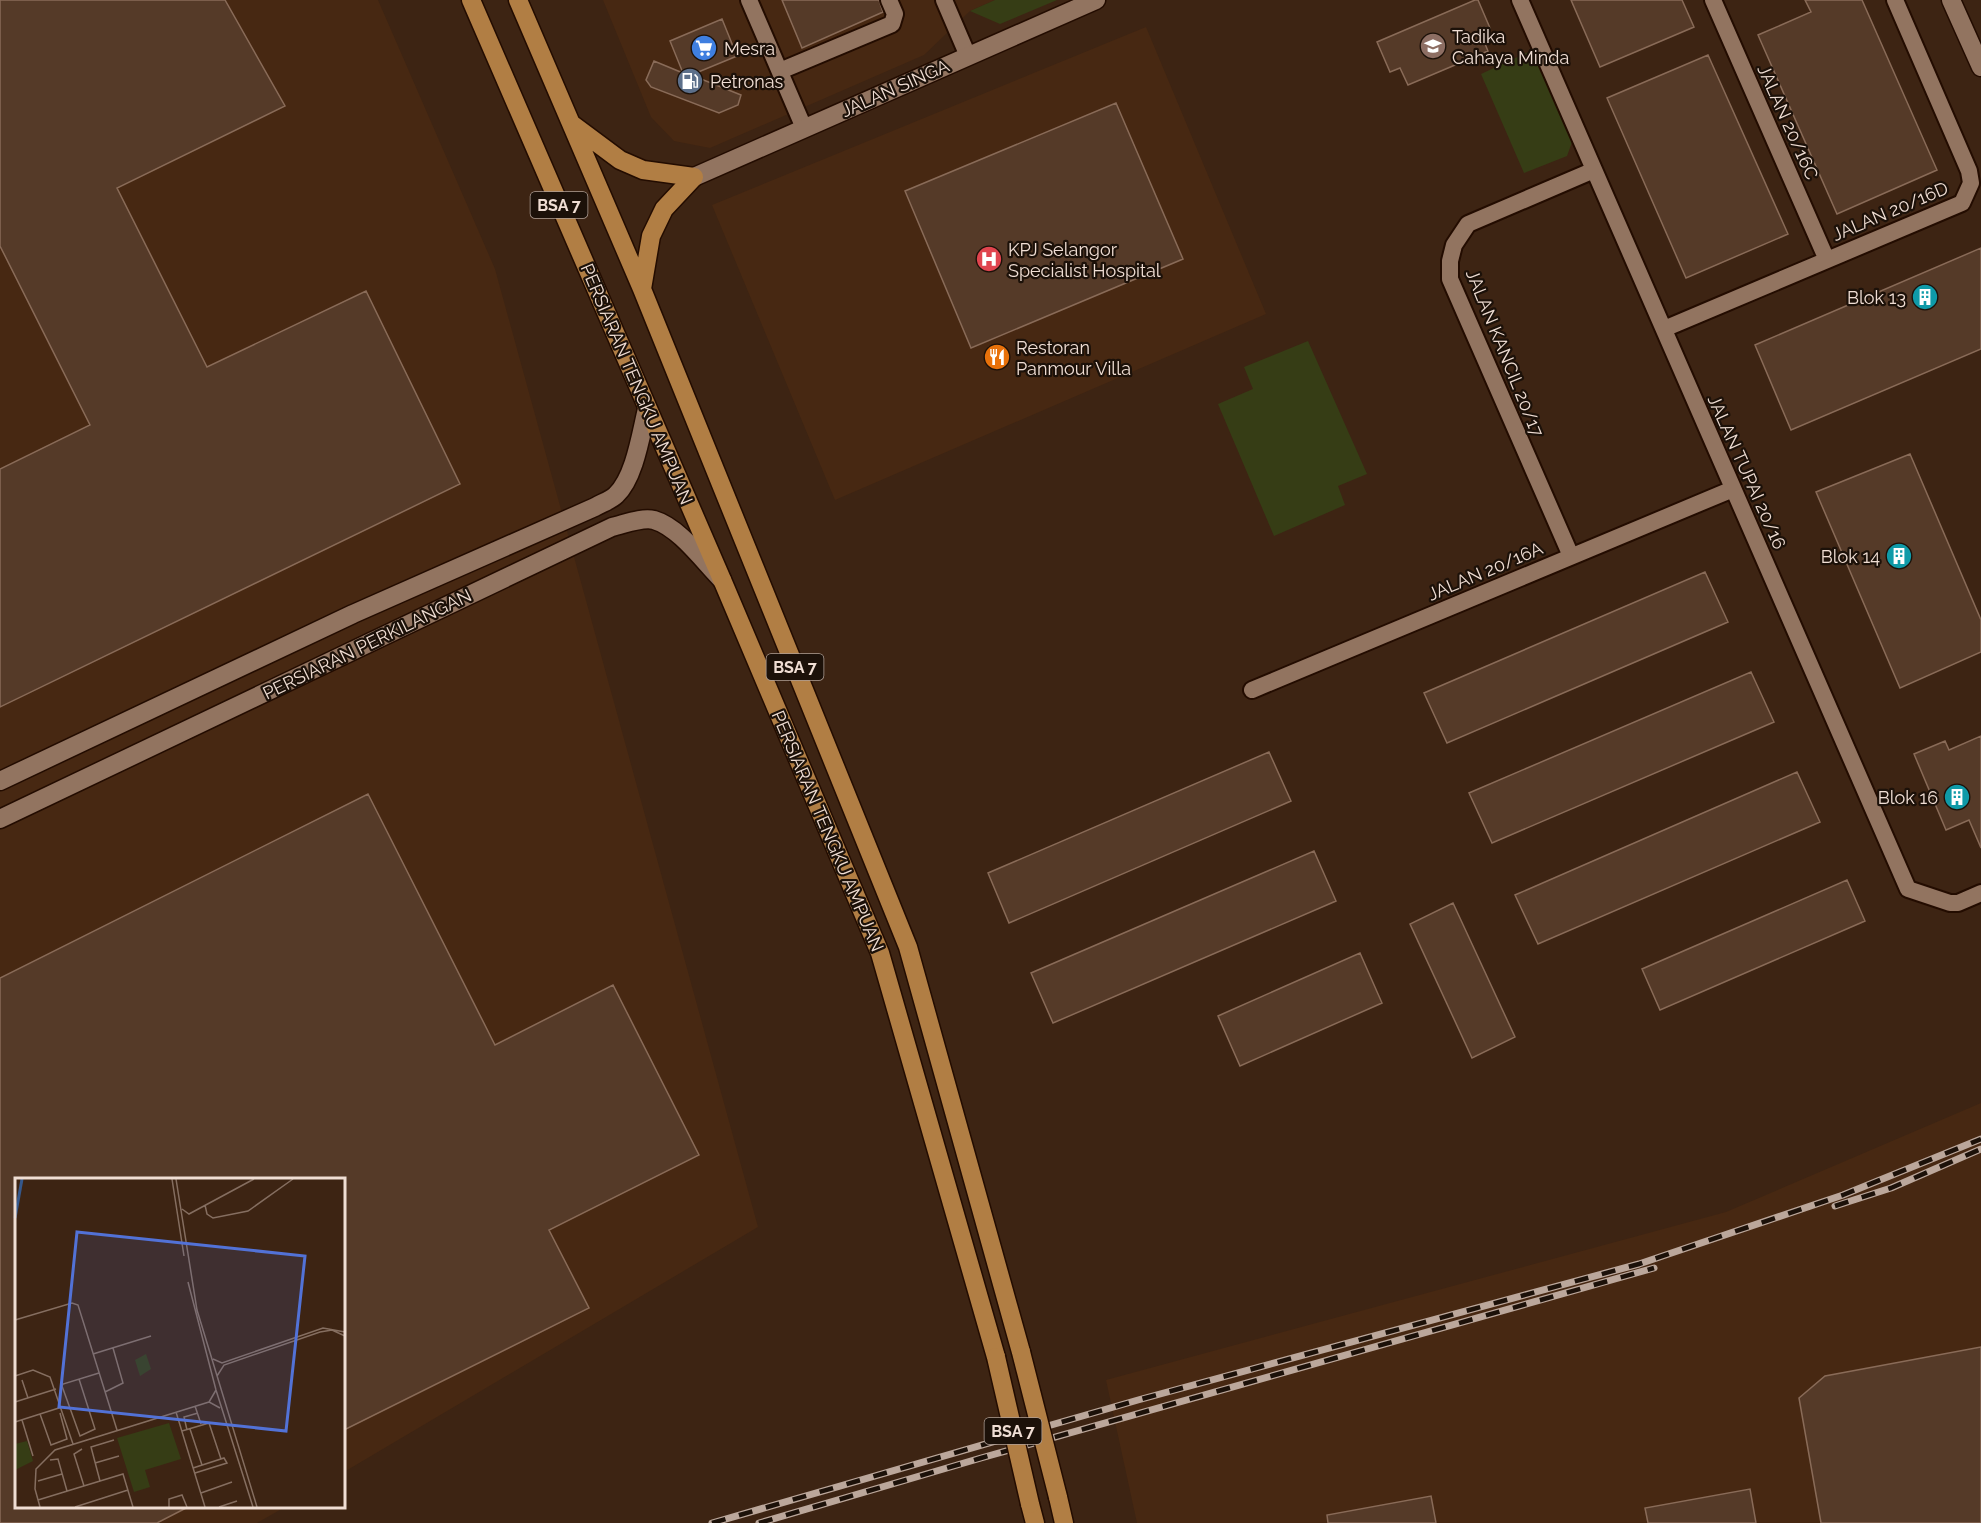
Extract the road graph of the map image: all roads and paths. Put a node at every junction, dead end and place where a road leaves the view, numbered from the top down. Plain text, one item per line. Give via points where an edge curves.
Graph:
1 (471, 0) edge
2 (518, 0) edge
3 (748, 0) edge
4 (889, 0) edge
5 (944, 0) edge
6 (1096, 0) edge
7 (1520, 0) edge
8 (1713, 0) edge
9 (1895, 0) edge
10 (1953, 1) edge
11 (968, 56) junction
12 (1981, 68) edge
13 (780, 71) junction
14 (572, 124) junction
15 (804, 128) junction
16 (1594, 170) junction
17 (694, 177) junction
18 (1827, 260) junction
19 (642, 289) junction
20 (1664, 329) junction
21 (647, 409) junction
22 (1733, 489) junction
23 (1570, 556) junction
24 (723, 582) junction
25 (1252, 690) dead end
26 (0, 781) edge
27 (0, 819) edge
28 (1981, 894) edge
29 (1035, 1523) edge
30 (1064, 1523) edge

1 - 21 main road, PERSIARAN TENGKU AMPUAN / BSA 7
2 - 14 main road, PERSIARAN TENGKU AMPUAN / BSA 7
3 - 13 street
4 - 13 street via 895,14 892,24
5 - 11 street
6 - 11 main road, JALAN SINGA
7 - 16 street, JALAN TUPAI 20/16
8 - 18 street, JALAN 20/16C
9 - 18 street, JALAN 20/16D via 1970,171 1971,183 1962,202
10 - 12 main road
11 - 15 main road, JALAN SINGA
13 - 15 street
14 - 17 main road via 627,164
14 - 19 main road, PERSIARAN TENGKU AMPUAN / BSA 7
15 - 17 main road, JALAN SINGA
16 - 20 street, JALAN TUPAI 20/16
16 - 23 street, JALAN KANCIL 20/17 via 1468,224 1454,245 1450,261 1450,279
17 - 19 main road via 664,209 651,236
18 - 20 street, JALAN 20/16D
19 - 30 main road, PERSIARAN TENGKU AMPUAN / BSA 7, bridge via 908,947 1021,1352
20 - 22 street, JALAN TUPAI 20/16
21 - 24 main road, PERSIARAN TENGKU AMPUAN / BSA 7
21 - 26 main road via 626,480 616,495
22 - 23 street, JALAN 20/16A
22 - 28 street, JALAN TUPAI 20/16 via 1908,889 1950,903
23 - 25 street, JALAN 20/16A
24 - 27 main road, PERSIARAN PERKILANGAN via 675,531 654,520 612,527
24 - 29 main road, PERSIARAN TENGKU AMPUAN / BSA 7, bridge via 880,954 996,1357

